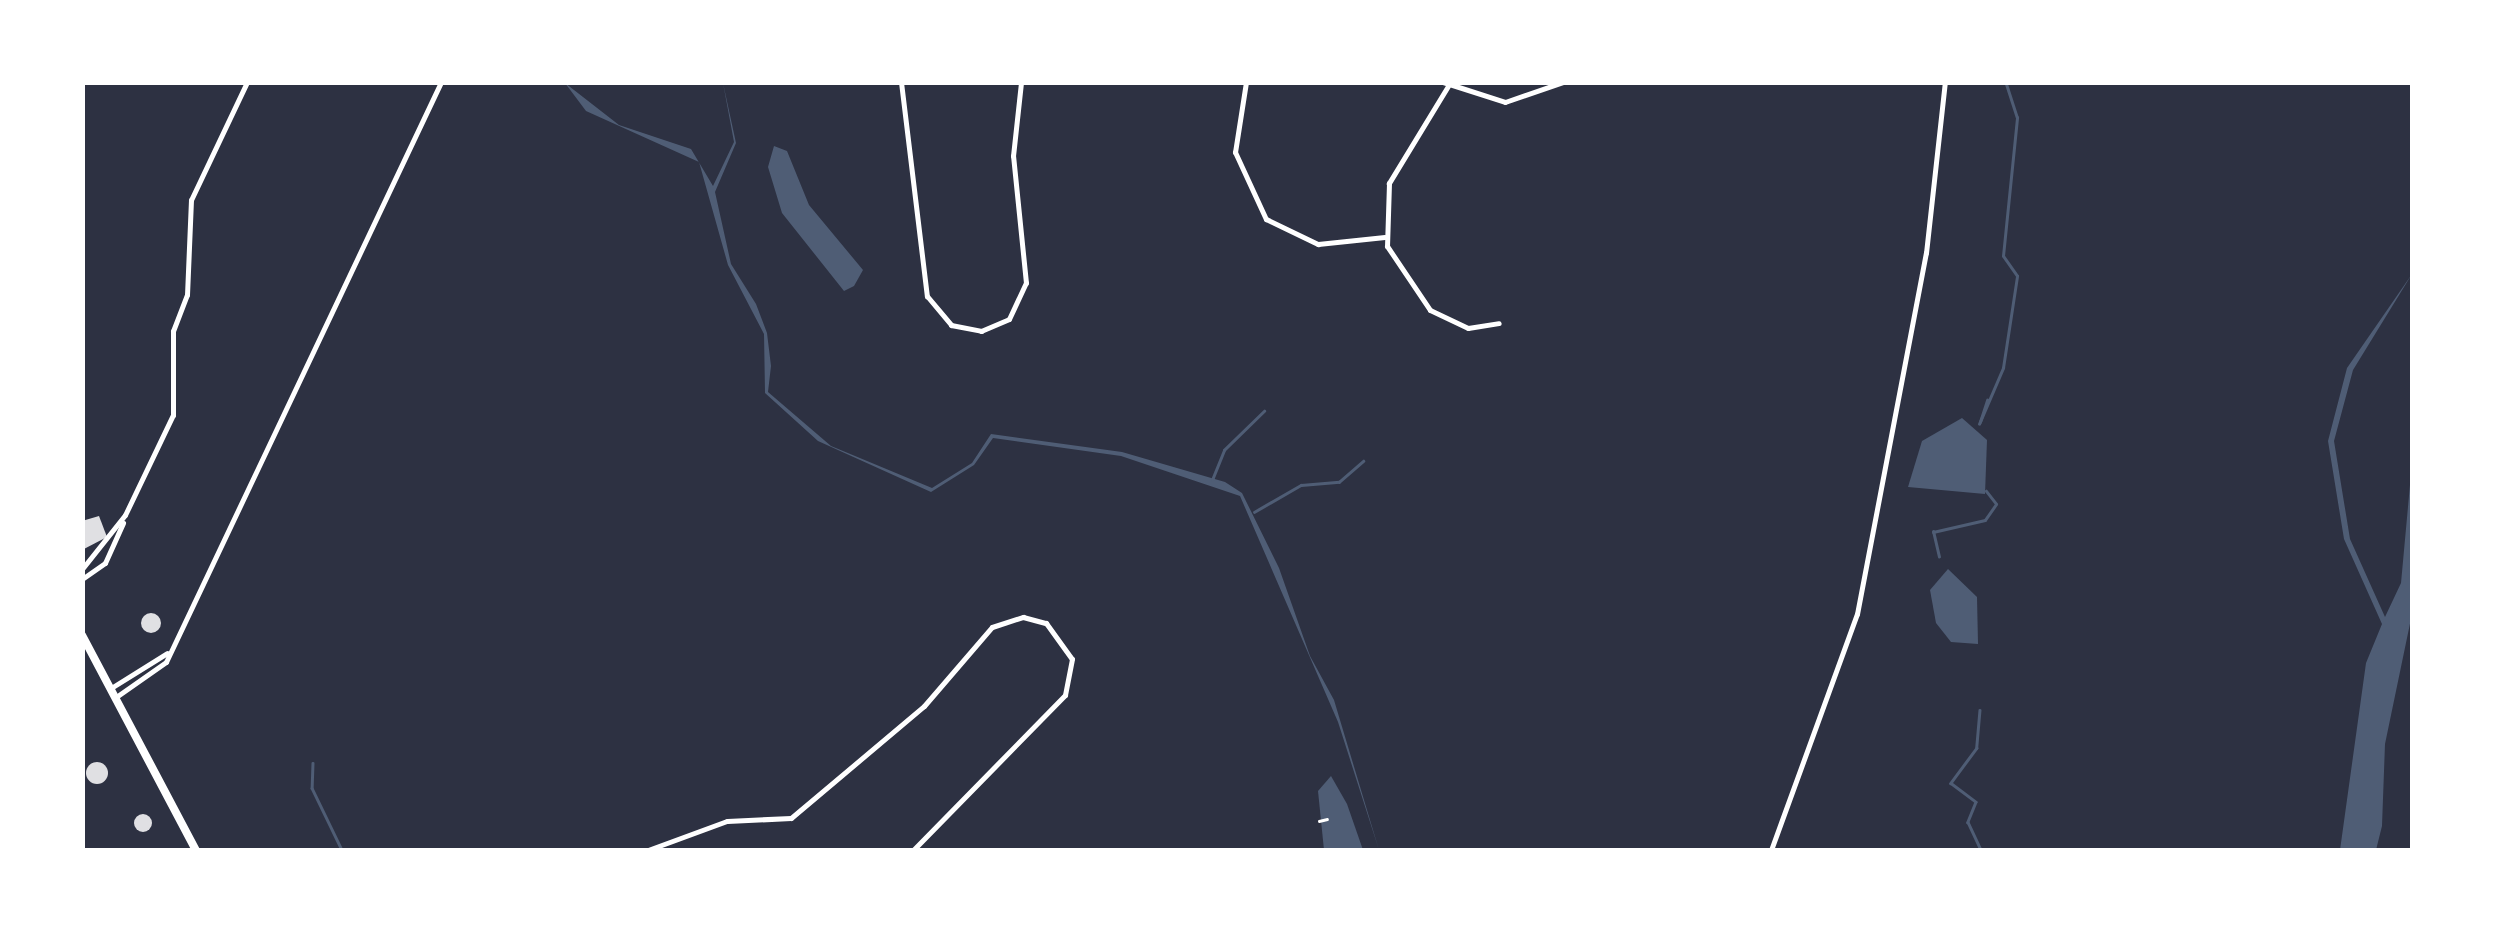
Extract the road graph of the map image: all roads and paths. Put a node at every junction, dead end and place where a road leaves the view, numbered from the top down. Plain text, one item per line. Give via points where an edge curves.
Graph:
1 (247, 82) edge
2 (441, 82) edge
3 (900, 82) edge
4 (1021, 82) edge
5 (1246, 82) edge
6 (1563, 82) edge
7 (1945, 82) edge
8 (1445, 84) edge
9 (1385, 237) junction
10 (1498, 323) dead end
11 (125, 515) junction
12 (82, 569) edge
13 (82, 579) edge
14 (82, 634) edge
15 (114, 693) junction
16 (1327, 819) dead end
17 (1319, 821) dead end
18 (196, 850) edge
19 (648, 850) edge
20 (913, 850) edge
21 (1771, 850) edge

1 - 11 street via 191,200 187,295 173,330 173,415
2 - 15 street via 169,651 154,675
3 - 4 street via 927,296 944,320 968,331 1003,323 1025,292 1012,156
5 - 9 street via 1237,164 1266,219 1318,244
6 - 8 street via 1505,102
7 - 21 street via 1928,237 1857,614
8 - 9 street via 1390,183
9 - 10 street via 1401,278 1430,310 1468,328
11 - 12 street
11 - 13 street via 106,562
14 - 15 highway
15 - 18 highway
16 - 17 path
19 - 20 street via 728,820 791,818 924,706 992,627 1023,617 1046,624 1072,659 1065,695

